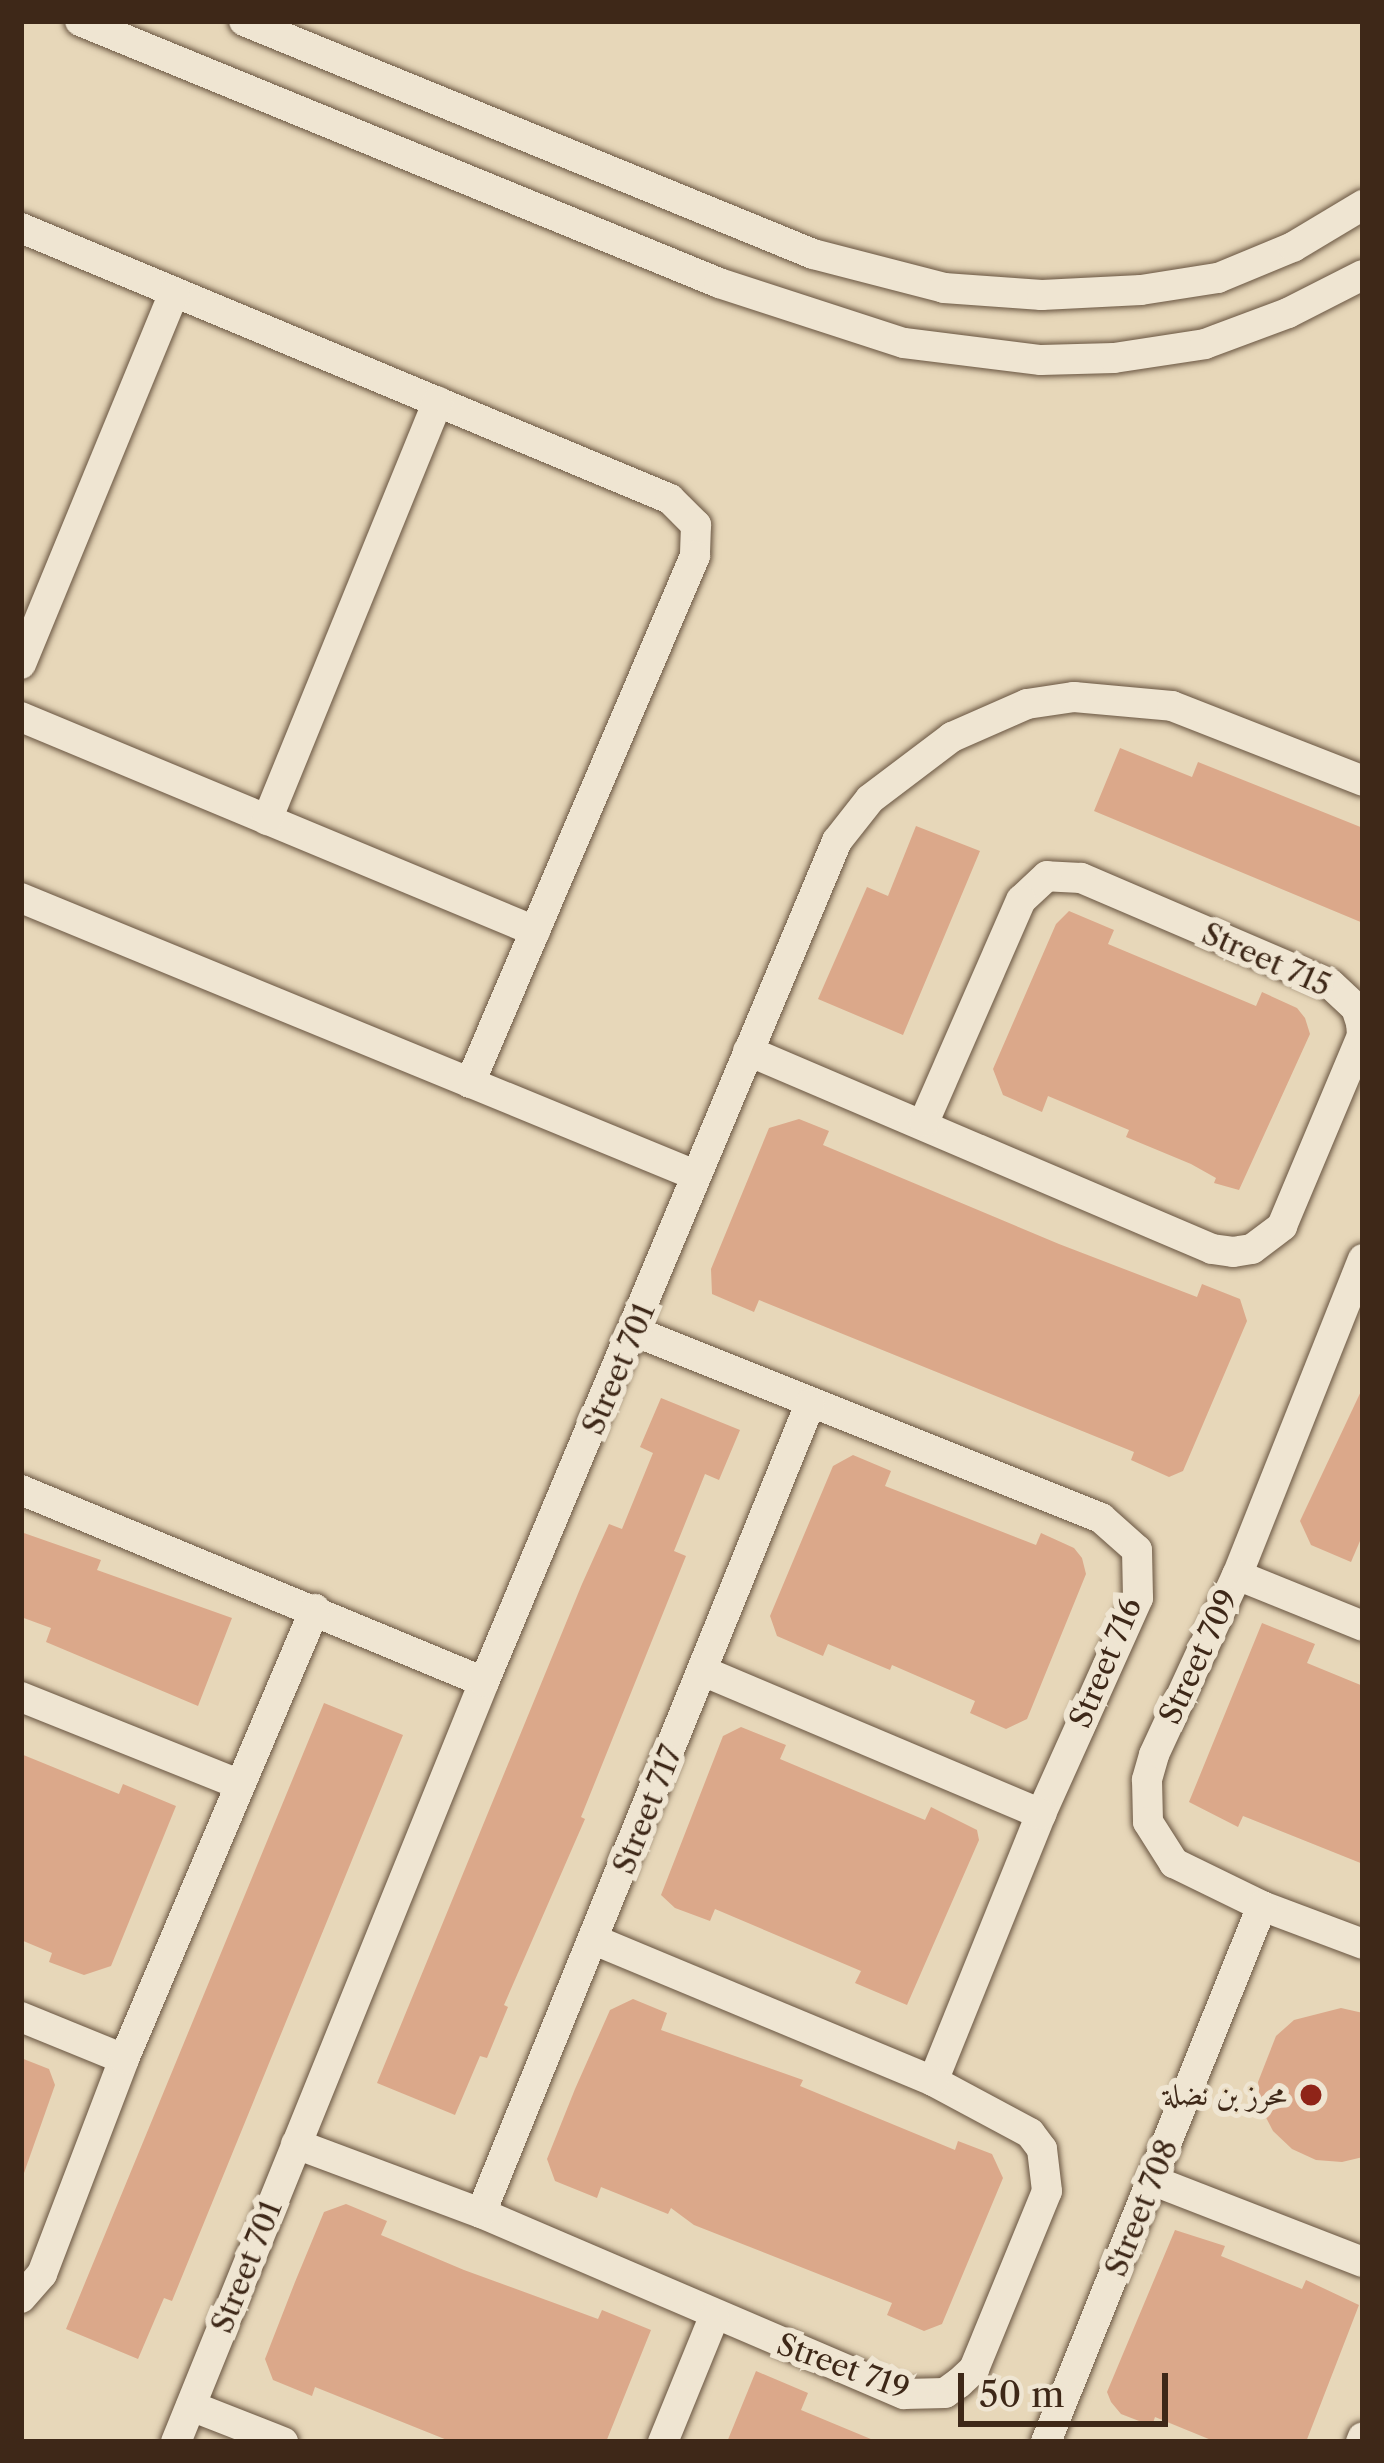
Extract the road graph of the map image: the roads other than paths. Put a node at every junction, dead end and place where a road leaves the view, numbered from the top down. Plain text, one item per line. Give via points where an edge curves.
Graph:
1 (80, 21) edge
2 (244, 21) edge
3 (1363, 205) edge
4 (21, 228) edge
5 (1363, 275) edge
6 (174, 292) junction
7 (438, 402) junction
8 (21, 664) edge
9 (21, 717) edge
10 (1363, 782) edge
11 (267, 820) junction
12 (21, 898) edge
13 (535, 931) junction
14 (748, 1051) junction
15 (470, 1083) junction
16 (924, 1122) junction
17 (695, 1175) junction
18 (1363, 1258) edge
19 (1354, 1308) edge
20 (635, 1333) junction
21 (810, 1404) junction
22 (21, 1490) edge
23 (1238, 1575) junction
24 (315, 1609) junction
25 (1363, 1625) edge
26 (705, 1672) junction
27 (484, 1682) junction
28 (21, 1697) edge
29 (238, 1784) junction
30 (1041, 1814) junction
31 (1262, 1906) junction
32 (594, 1940) junction
33 (1363, 1944) edge
34 (21, 2017) edge
35 (124, 2059) junction
36 (933, 2081) junction
37 (296, 2144) junction
38 (1154, 2181) junction
39 (481, 2213) junction
40 (1363, 2262) edge
41 (21, 2299) edge
42 (714, 2317) junction
43 (191, 2406) junction
44 (176, 2442) edge
45 (283, 2442) edge
46 (663, 2442) edge
47 (1046, 2442) edge

1 - 5 street via 719,283 904,343 1041,360 1114,358 1205,344
2 - 3 street via 813,254 944,288 1042,295 1218,278 1293,247
4 - 6 street
6 - 7 street
6 - 8 street
7 - 11 street
7 - 13 street via 681,504 698,536
9 - 11 street
10 - 14 street, Street 701 via 1172,706 1074,697 985,721 904,769 837,841
11 - 13 street
12 - 15 street
13 - 15 street
14 - 16 street, Street 715
14 - 17 street, Street 701
15 - 17 street
16 - 16 street, Street 715 via 1212,1250 1252,1250 1282,1226 1361,1023 1330,985 1081,878 1047,877 1021,900
17 - 20 street, Street 701
18 - 19 street, Street 709
19 - 23 street, Street 709
20 - 21 street, Street 716
20 - 27 street, Street 701
21 - 26 street, Street 717
21 - 30 street, Street 716 via 1101,1518 1137,1550 1138,1598
22 - 24 street
23 - 25 street
23 - 31 street, Street 709 via 1154,1755 1148,1822 1174,1863
24 - 27 street
24 - 29 street
26 - 30 street
26 - 32 street, Street 717
27 - 37 street, Street 701
28 - 29 street
29 - 35 street
30 - 36 street, Street 716
31 - 33 street, Street 709
31 - 38 street, Street 708
32 - 36 street, Street 719
32 - 39 street, Street 717
34 - 35 street
35 - 41 street via 42,2274
36 - 42 street, Street 719 via 1030,2133 1048,2168 1047,2191 974,2369 945,2393 904,2394
37 - 39 street, Street 719
37 - 43 street, Street 701
38 - 40 street
38 - 47 street, Street 708
39 - 42 street, Street 719
42 - 46 street
43 - 44 street, Street 701
43 - 45 street

